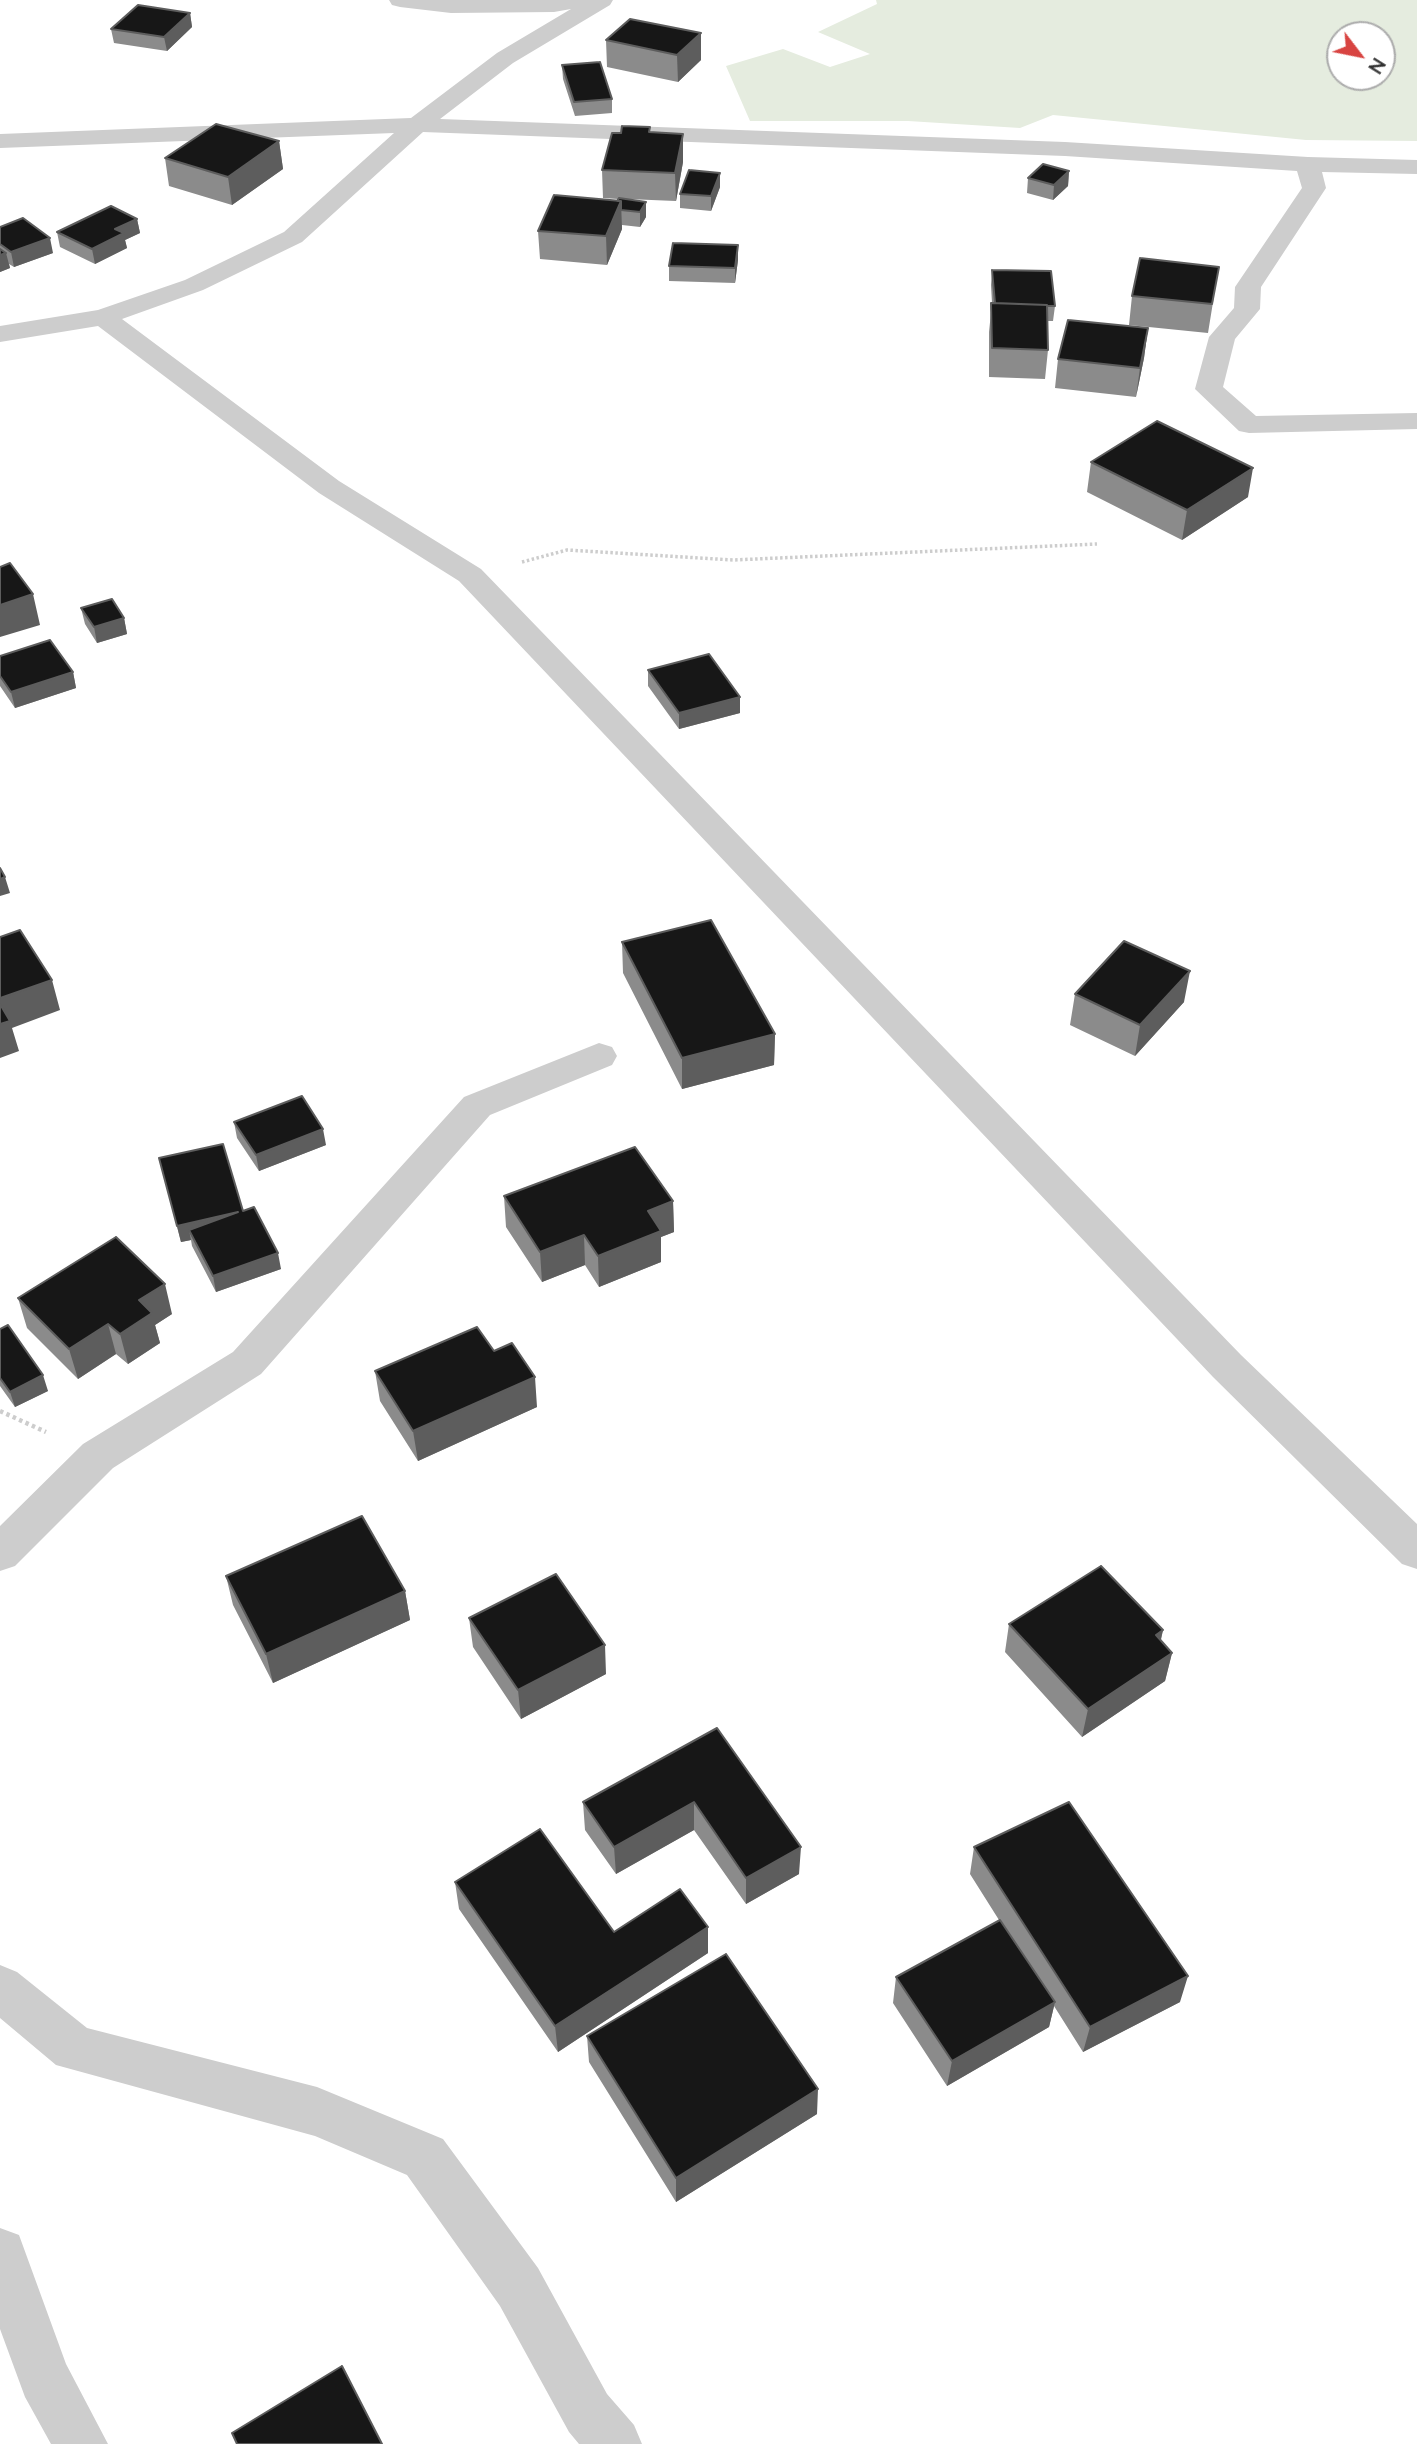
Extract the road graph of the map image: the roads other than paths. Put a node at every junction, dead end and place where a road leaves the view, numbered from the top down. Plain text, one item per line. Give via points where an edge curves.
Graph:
1 (400, 0) edge
2 (586, 0) edge
3 (602, 0) edge
4 (416, 125) junction
5 (0, 141) edge
6 (1308, 163) junction
7 (1417, 167) edge
8 (103, 317) junction
9 (0, 334) edge
10 (1417, 421) edge
11 (599, 1056) dead end
12 (1417, 1551) edge
13 (0, 1553) edge
14 (0, 1988) edge
15 (0, 2254) edge
16 (81, 2444) edge
17 (615, 2444) edge

1 - 2 street via 451,6 554,5
3 - 4 street via 505,58
4 - 5 street
4 - 6 street via 1065,149
4 - 8 street via 293,237 194,285
6 - 7 street
6 - 10 street via 1314,188 1248,287 1247,309 1222,337 1209,389 1249,425
8 - 9 street
8 - 12 street via 328,486 471,575 1227,1366
11 - 13 street via 477,1107 247,1363 98,1456
14 - 17 street via 74,2048 317,2112 425,2158 519,2287 588,2413
15 - 16 street via 44,2378

